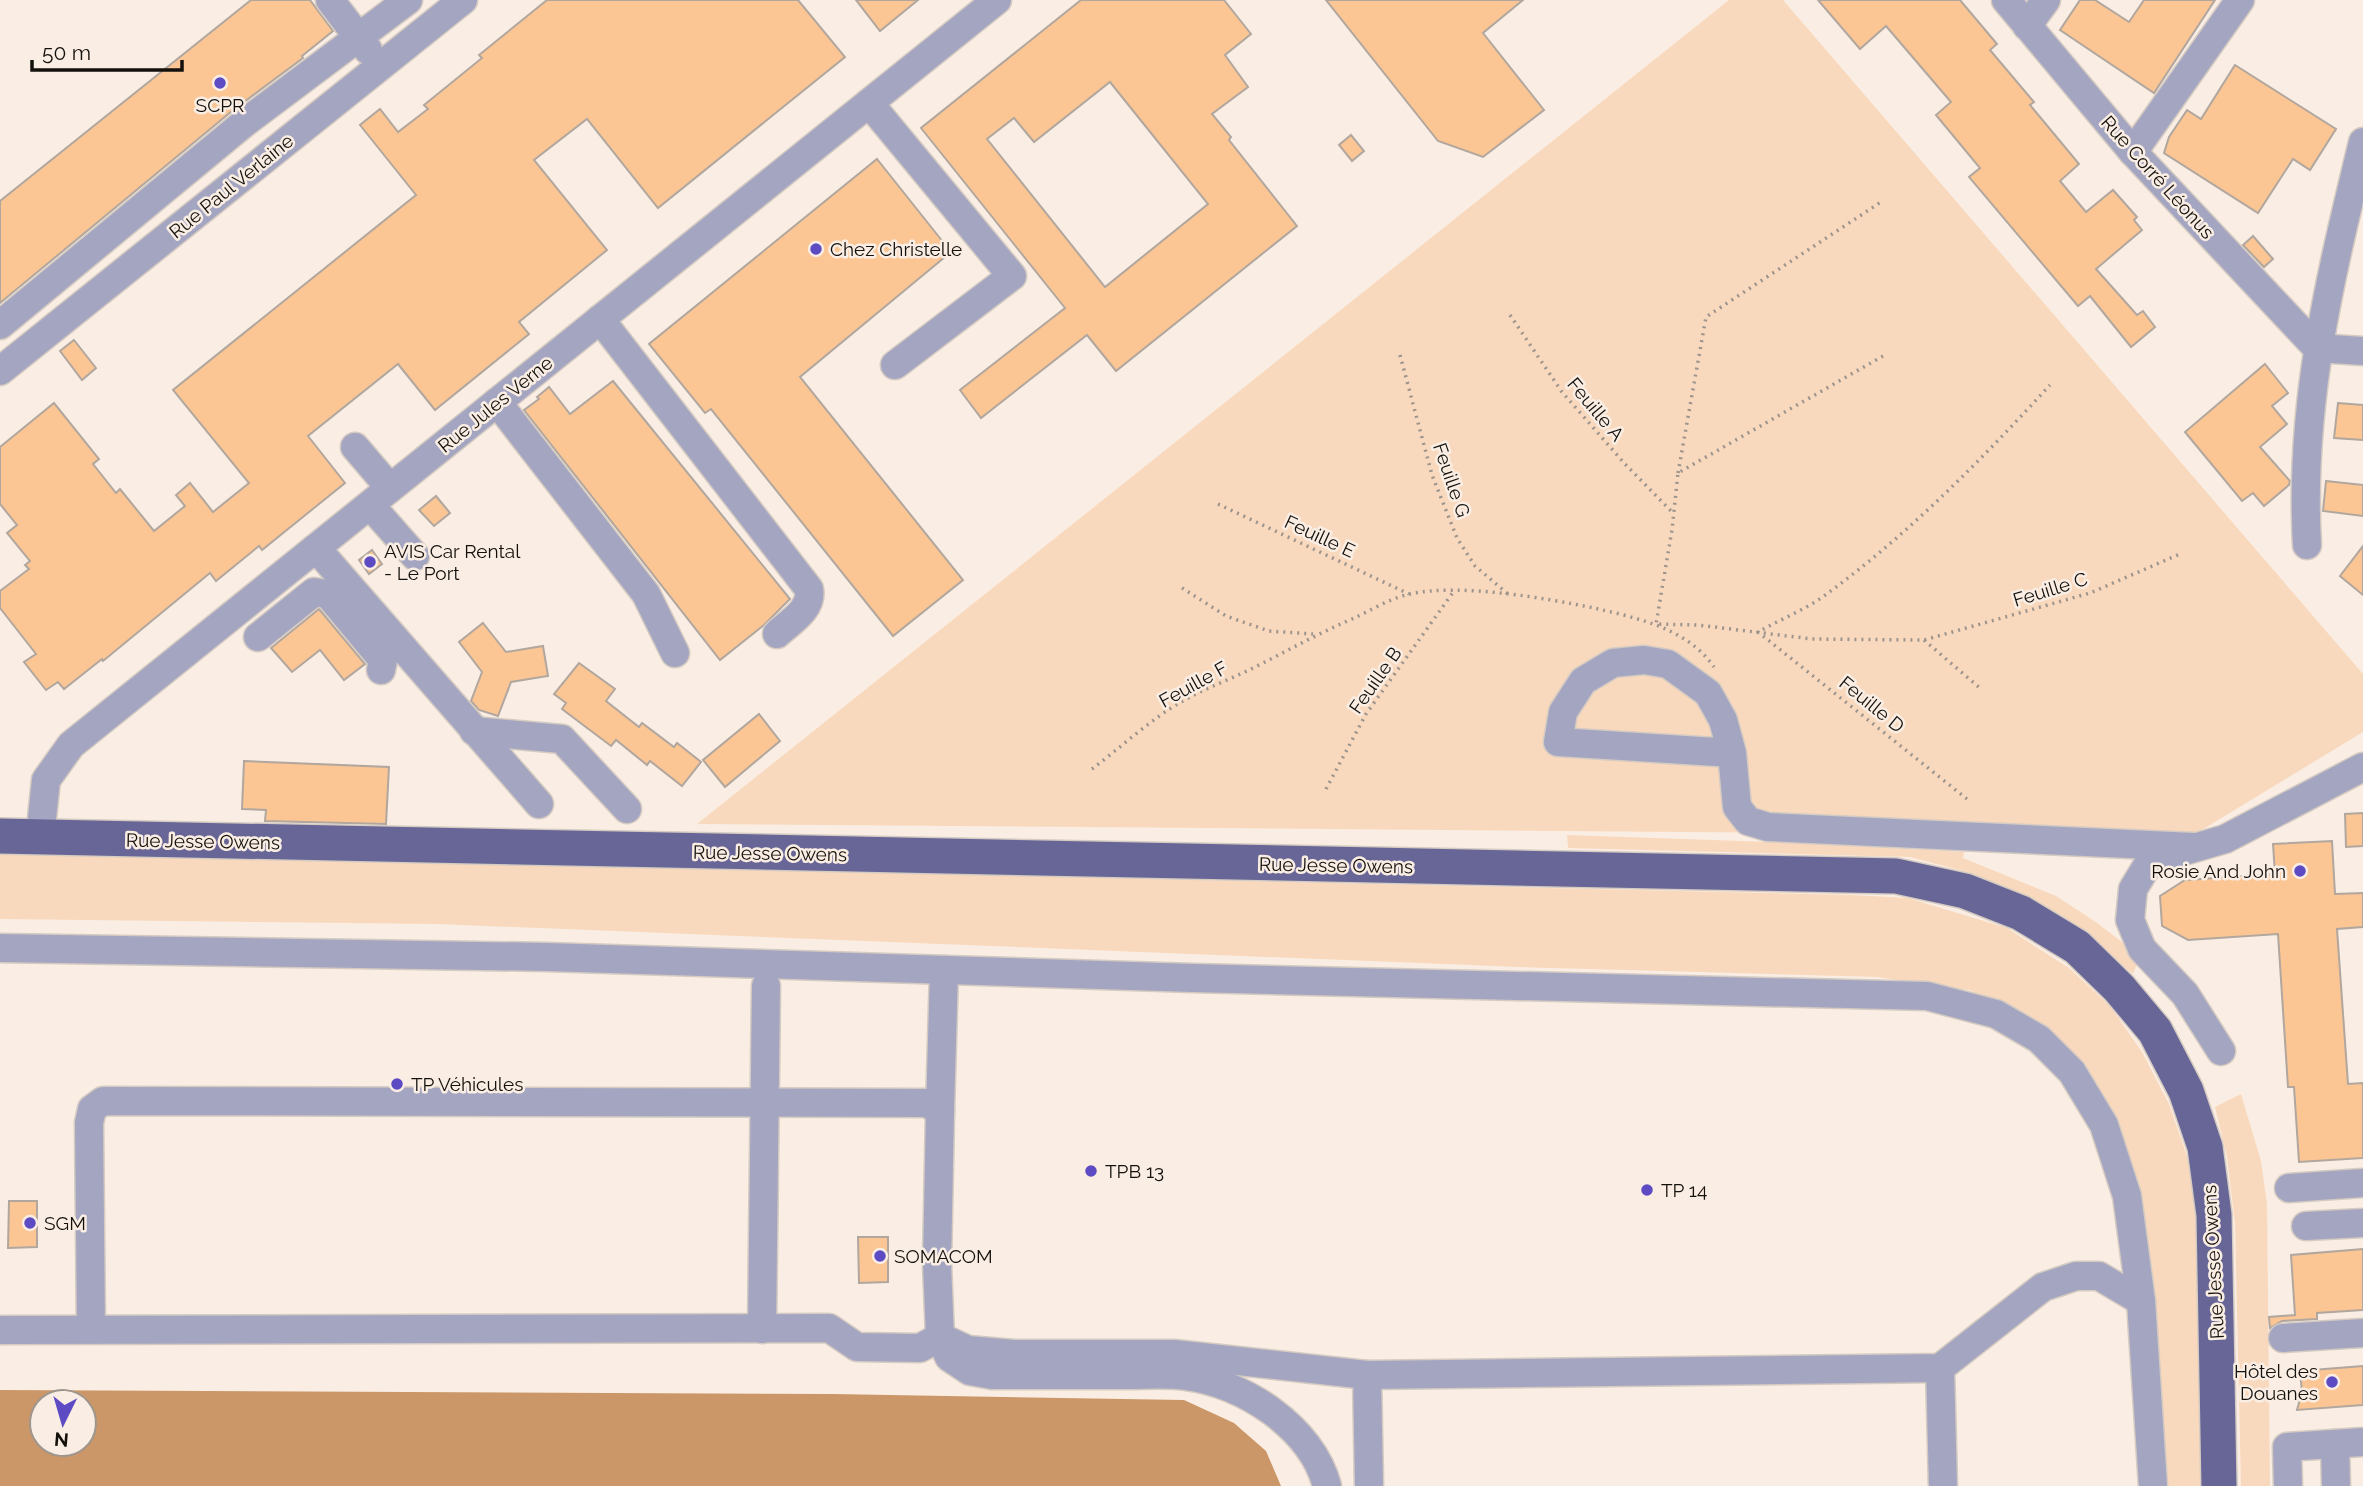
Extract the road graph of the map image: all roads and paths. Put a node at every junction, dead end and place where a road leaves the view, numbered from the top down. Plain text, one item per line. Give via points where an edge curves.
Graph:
1 (330, 0) edge
2 (408, 0) edge
3 (463, 0) edge
4 (997, 0) edge
5 (2006, 0) edge
6 (2046, 0) edge
7 (2240, 0) edge
8 (2027, 26) junction
9 (358, 36) junction
10 (380, 66) junction
11 (869, 103) junction
12 (2363, 142) edge
13 (2133, 152) junction
14 (1881, 202) dead end
15 (1510, 315) dead end
16 (600, 319) junction
17 (0, 325) edge
18 (2317, 348) junction
19 (2363, 351) edge
20 (1400, 355) dead end
21 (1883, 356) dead end
22 (895, 365) dead end
23 (0, 372) edge
24 (2050, 385) dead end
25 (497, 402) junction
26 (355, 447) dead end
27 (1678, 473) junction
28 (380, 497) junction
29 (1218, 505) dead end
30 (1672, 512) junction
31 (2307, 545) dead end
32 (316, 548) junction
33 (2180, 554) dead end
34 (415, 556) dead end
35 (1182, 588) dead end
36 (1454, 591) junction
37 (1409, 594) junction
38 (1510, 595) junction
39 (247, 604) junction
40 (1656, 624) junction
41 (1758, 632) junction
42 (777, 634) dead end
43 (1315, 634) junction
44 (1924, 640) junction
45 (675, 653) dead end
46 (381, 670) dead end
47 (1717, 675) dead end
48 (1981, 690) dead end
49 (474, 731) junction
50 (1732, 753) junction
51 (2363, 767) edge
52 (1092, 769) dead end
53 (2363, 784) edge
54 (2328, 785) junction
55 (1326, 789) dead end
56 (1967, 799) dead end
57 (539, 804) dead end
58 (628, 809) dead end
59 (0, 836) edge
60 (40, 837) junction
61 (2193, 847) junction
62 (0, 948) edge
63 (944, 970) junction
64 (766, 986) dead end
65 (2221, 1051) dead end
66 (765, 1103) junction
67 (940, 1111) junction
68 (2363, 1183) edge
69 (2289, 1188) dead end
70 (2363, 1223) edge
71 (2305, 1226) dead end
72 (2141, 1301) junction
73 (91, 1329) junction
74 (762, 1329) junction
75 (0, 1330) edge
76 (2363, 1333) edge
77 (940, 1337) junction
78 (2283, 1338) dead end
79 (1940, 1368) junction
80 (1367, 1375) junction
81 (2363, 1442) edge
82 (2335, 1444) junction
83 (1328, 1486) edge
84 (1369, 1486) edge
85 (1943, 1486) edge
86 (2153, 1486) edge
87 (2219, 1486) edge
88 (2288, 1486) edge
89 (2336, 1486) edge

1 - 9 street
2 - 9 street
3 - 10 street, Rue Paul Verlaine
4 - 11 street, Rue Jules Verne
5 - 8 street, Rue Corré Léonus
6 - 8 street
7 - 13 street
8 - 13 street, Rue Corré Léonus
9 - 10 street
9 - 17 street via 243,124
10 - 23 street, Rue Paul Verlaine
11 - 16 street, Rue Jules Verne
11 - 22 street via 1012,276
12 - 18 street
13 - 18 street, Rue Corré Léonus
14 - 27 path via 1706,317
15 - 30 path, Feuille A via 1562,393
16 - 25 street, Rue Jules Verne
16 - 42 street via 809,589 805,609
18 - 19 street
18 - 31 street via 2304,494
20 - 38 path, Feuille G via 1432,475 1457,538 1475,566
21 - 27 path
24 - 41 path via 1991,449 1902,533 1826,595
25 - 28 street, Rue Jules Verne
25 - 45 street via 646,594
26 - 28 street
27 - 30 path
28 - 32 street, Rue Jules Verne
28 - 34 street
29 - 37 path, Feuille E
30 - 40 path
32 - 39 street, Rue Jules Verne
32 - 49 street
33 - 44 path, Feuille C via 2090,593
35 - 43 path via 1226,616 1269,631
36 - 37 path
36 - 38 path
36 - 55 path, Feuille B via 1366,713
37 - 43 path, Feuille F
38 - 40 path via 1559,601
39 - 46 street via 263,632 314,592 328,594 383,660
39 - 60 street, Rue Jules Verne via 71,745 46,779
40 - 41 path, Feuille C
40 - 47 path via 1697,649 1714,665
41 - 44 path, Feuille C via 1812,639
41 - 56 path, Feuille D
43 - 52 path, Feuille F via 1180,703
44 - 48 path
49 - 57 street
49 - 58 street via 562,739
50 - 50 street via 1723,720 1708,693 1668,664 1644,660 1613,663 1583,681 1563,712 1558,742
50 - 61 street via 1737,807 1748,821 1768,827
51 - 54 street
53 - 54 street
54 - 61 street via 2225,839
59 - 60 main road, Rue Jesse Owens
60 - 87 main road, Rue Jesse Owens via 1896,876 1965,891 2021,913 2077,947 2155,1031 2186,1091 2205,1147 2214,1215
61 - 65 street via 2150,861 2133,889 2130,920 2142,948 2185,994
62 - 63 street via 547,957
63 - 67 street
63 - 72 street via 1927,996 1996,1014 2039,1040 2073,1072 2105,1125 2127,1196
64 - 66 street
66 - 67 street via 927,1103
66 - 73 street via 103,1101 92,1110 89,1123
66 - 74 street
67 - 77 street
68 - 69 street
70 - 71 street
72 - 79 street via 2099,1276 2076,1276 2043,1287
72 - 86 street
73 - 74 street
73 - 75 street
74 - 77 street via 829,1328 858,1347 920,1348
76 - 78 street
77 - 80 street via 968,1350 1174,1354
77 - 83 street via 950,1357 970,1371 992,1375 1186,1376 1223,1384 1264,1406 1294,1431 1324,1471
79 - 80 street
79 - 85 street
80 - 84 street
81 - 82 street
82 - 88 street via 2287,1447
82 - 89 street

